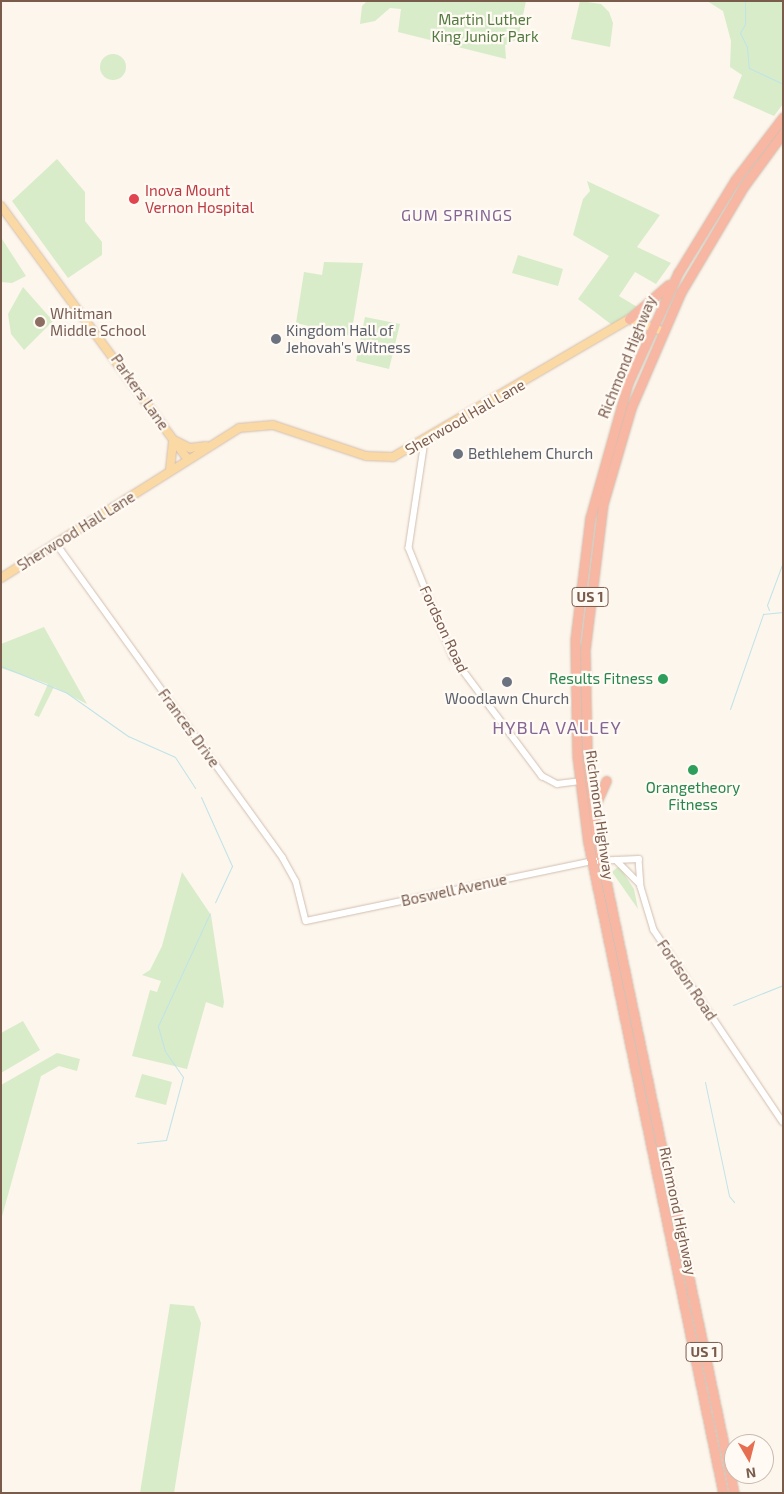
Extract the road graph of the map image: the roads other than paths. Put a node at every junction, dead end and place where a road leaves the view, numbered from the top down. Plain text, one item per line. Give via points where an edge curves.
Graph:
1 (783, 117) edge
2 (783, 134) edge
3 (1, 206) edge
4 (678, 273) junction
5 (629, 319) junction
6 (620, 325) junction
7 (651, 328) junction
8 (661, 333) junction
9 (172, 438) junction
10 (425, 441) junction
11 (210, 445) junction
12 (188, 460) junction
13 (170, 471) junction
14 (56, 543) junction
15 (1, 578) edge
16 (589, 780) junction
17 (579, 781) junction
18 (606, 781) dead end
19 (594, 816) junction
20 (602, 859) junction
21 (614, 859) junction
22 (592, 861) junction
23 (641, 887) junction
24 (306, 921) joint
25 (783, 1122) edge
26 (723, 1493) edge
27 (734, 1493) edge

1 - 4 highway, Richmond Highway / US 1 via 735,180
2 - 8 highway, Richmond Highway / US 1 via 715,233
3 - 9 main road, Parkers Lane
4 - 5 highway via 649,306
4 - 7 highway, Richmond Highway / US 1
5 - 6 main road, Sherwood Hall Lane
5 - 7 main road
6 - 7 main road
6 - 10 main road, Sherwood Hall Lane
7 - 8 main road
7 - 17 highway, Richmond Highway / US 1 via 613,428 582,571 574,676
8 - 16 highway, Richmond Highway / US 1 via 616,458 594,558 585,650
9 - 11 main road via 190,448
9 - 12 main road, Parkers Lane
9 - 13 main road via 175,458
10 - 11 main road, Sherwood Hall Lane via 402,454 375,458 267,424 240,428
10 - 17 street, Fordson Road via 409,548 453,657 542,776 556,784
11 - 12 main road, Sherwood Hall Lane
12 - 13 main road, Sherwood Hall Lane
13 - 14 main road, Sherwood Hall Lane
14 - 15 main road, Sherwood Hall Lane
14 - 24 street, Frances Drive via 283,858 296,881
16 - 17 street, Fordson Road
16 - 19 highway, Richmond Highway / US 1
17 - 22 highway, Richmond Highway / US 1
18 - 19 highway
19 - 20 highway, Richmond Highway / US 1
20 - 21 street, Fordson Road
20 - 22 street, Boswell Avenue
20 - 27 highway, Richmond Highway / US 1
21 - 23 street via 632,872
21 - 23 street, Fordson Road via 639,859
22 - 24 street, Boswell Avenue
22 - 26 highway, Richmond Highway / US 1
23 - 25 street, Fordson Road via 654,930

